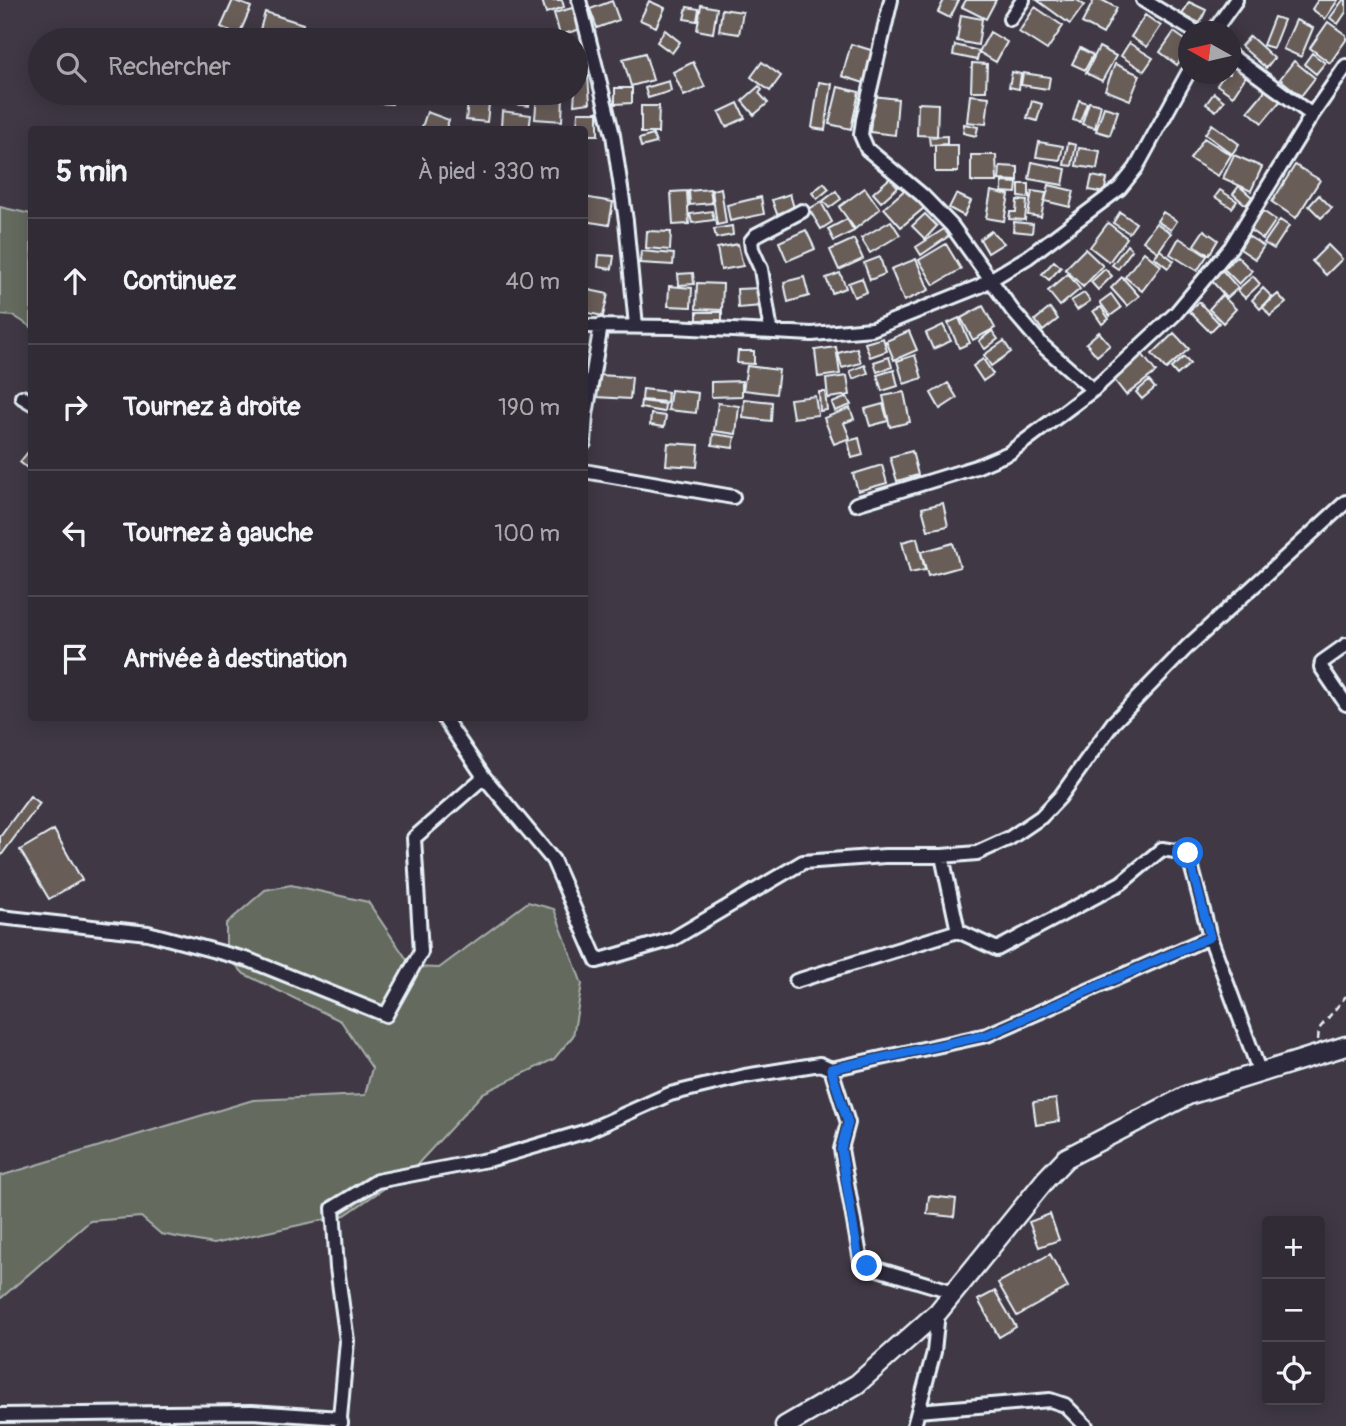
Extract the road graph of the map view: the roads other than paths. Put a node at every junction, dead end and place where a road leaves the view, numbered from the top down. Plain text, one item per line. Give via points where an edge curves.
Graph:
1 (579, 0) edge
2 (891, 0) edge
3 (1024, 0) edge
4 (1143, 0) edge
5 (1236, 0) edge
6 (1010, 19) dead end
7 (1178, 21) edge
8 (1221, 21) edge
9 (586, 28) edge
10 (588, 36) edge
11 (1241, 63) edge
12 (1346, 66) edge
13 (1182, 84) edge
14 (1312, 115) junction
15 (802, 211) dead end
16 (991, 281) junction
17 (601, 325) junction
18 (588, 326) edge
19 (636, 326) junction
20 (771, 332) junction
21 (1093, 390) junction
22 (588, 403) edge
23 (588, 472) edge
24 (733, 497) dead end
25 (1346, 502) edge
26 (856, 504) dead end
27 (1346, 645) edge
28 (1346, 704) edge
29 (446, 721) edge
30 (484, 777) junction
31 (942, 856) junction
32 (0, 918) edge
33 (958, 931) junction
34 (1210, 937) junction
35 (796, 981) dead end
36 (1346, 1046) edge
37 (831, 1069) junction
38 (1260, 1073) junction
39 (954, 1292) junction
40 (938, 1312) junction
41 (918, 1410) junction
42 (0, 1415) edge
43 (341, 1422) edge
44 (785, 1426) edge
45 (914, 1426) edge
46 (1086, 1426) edge

1 - 9 street
2 - 16 street via 861,135 867,149 953,226
3 - 6 street
4 - 7 street
5 - 8 street
10 - 19 street via 613,135
11 - 14 street
12 - 14 street
13 - 16 street via 1121,188
14 - 21 street via 1231,247 1175,314
15 - 20 street via 751,241 761,269
16 - 20 street via 872,329
16 - 21 street via 1043,346
17 - 18 street
17 - 19 street
17 - 22 street
19 - 20 street
21 - 26 street via 1009,453
23 - 24 street
25 - 31 street via 1141,694 1041,817 977,853
27 - 28 street via 1321,667
29 - 30 street
30 - 31 street via 553,860 597,961 673,939 803,862
30 - 32 street via 414,838 421,952 386,1015 250,960 148,933
31 - 33 street
33 - 34 street via 997,949 1121,883 1162,849 1188,853
33 - 35 street
34 - 37 street via 987,1035
34 - 38 street
36 - 38 street
37 - 39 street via 848,1123 841,1149 861,1261
37 - 43 street via 820,1064 807,1066 670,1094 587,1131 492,1159 377,1181 333,1208 347,1341
38 - 39 street via 1188,1095 1066,1158
39 - 40 street
40 - 41 street via 934,1352
40 - 44 street via 856,1384
41 - 45 street
41 - 46 street via 1050,1400 1065,1405
42 - 43 street via 252,1412

